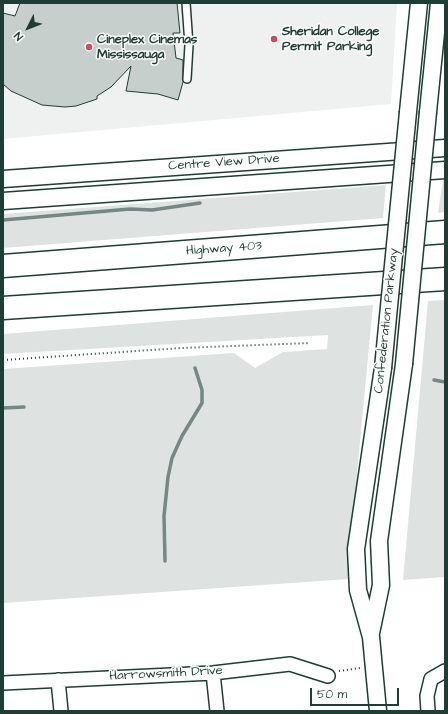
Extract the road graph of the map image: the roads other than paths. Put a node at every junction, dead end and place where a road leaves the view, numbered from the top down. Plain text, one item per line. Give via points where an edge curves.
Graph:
1 (186, 3) edge
2 (419, 3) edge
3 (439, 3) edge
4 (188, 79) dead end
5 (445, 148) edge
6 (445, 170) edge
7 (3, 179) edge
8 (3, 201) edge
9 (445, 232) edge
10 (3, 266) edge
11 (445, 279) edge
12 (3, 308) edge
13 (371, 637) junction
14 (445, 671) edge
15 (213, 673) junction
16 (328, 676) road end
17 (58, 680) junction
18 (3, 683) edge
19 (61, 711) edge
20 (217, 711) edge
21 (378, 711) edge
22 (428, 711) edge

1 - 4 lane
2 - 13 street, Confederation Parkway, bridge via 383,368 356,549 358,590
3 - 13 street, Confederation Parkway, bridge via 404,364 379,541 381,585
5 - 7 street, Centre View Drive
6 - 8 street, Centre View Drive
9 - 10 highway, Highway 403
11 - 12 highway
13 - 21 street, Confederation Parkway
14 - 22 street via 431,679 427,696
15 - 16 street, Harrowsmith Drive via 290,664
15 - 17 street, Harrowsmith Drive
15 - 20 street
17 - 18 street, Harrowsmith Drive
17 - 19 street

